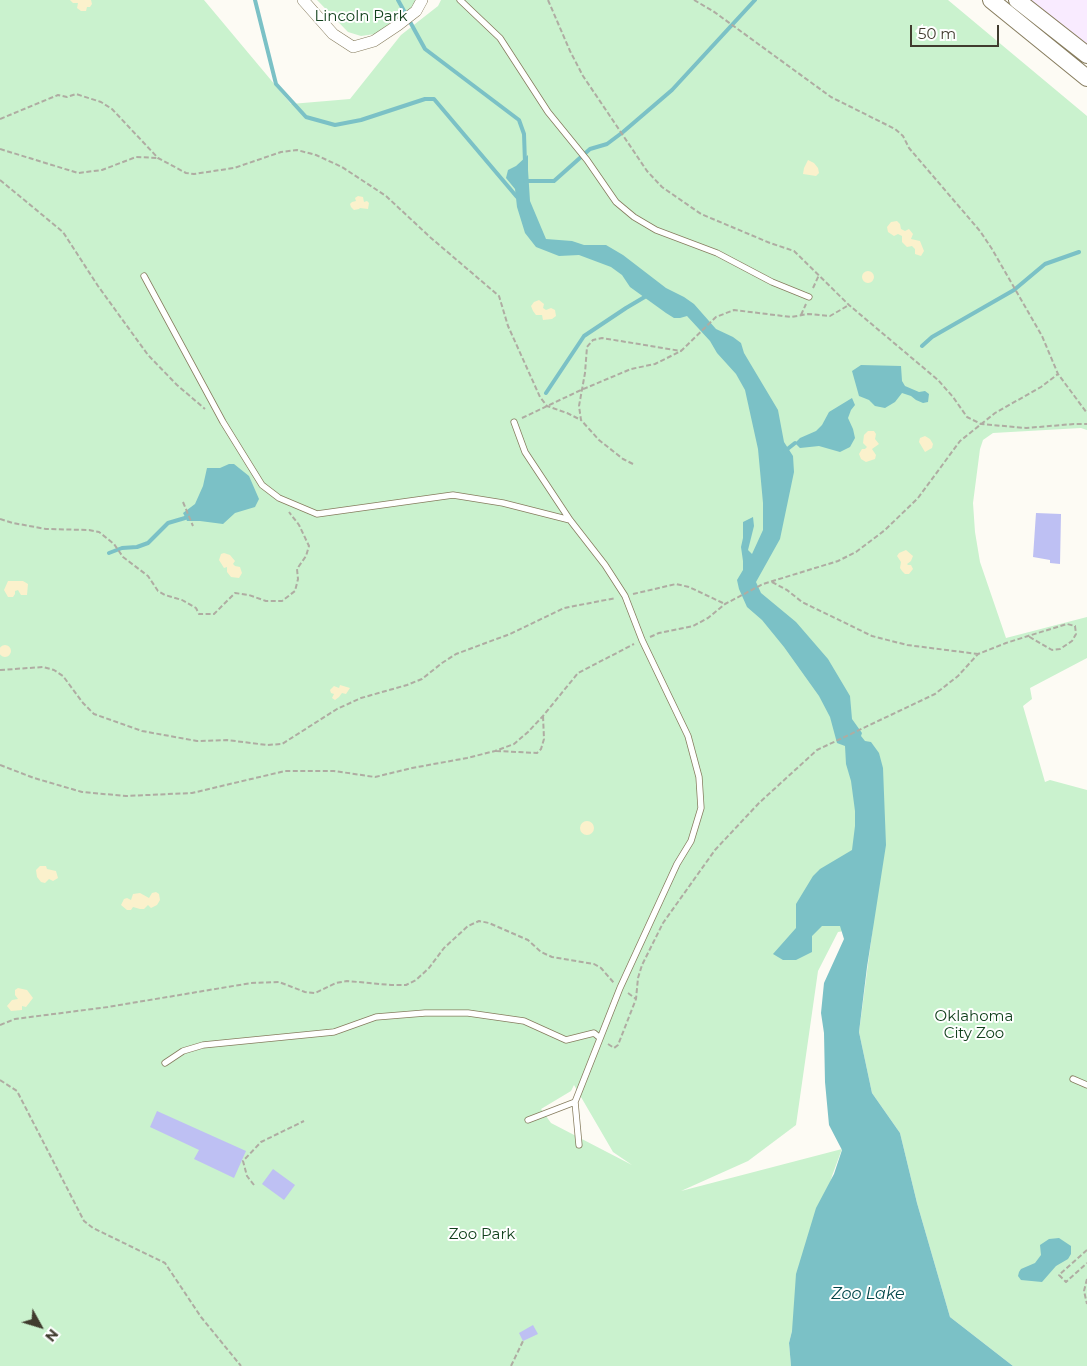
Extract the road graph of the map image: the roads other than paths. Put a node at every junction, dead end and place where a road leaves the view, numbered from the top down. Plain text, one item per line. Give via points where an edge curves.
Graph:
1 (302, 0) edge
2 (422, 0) edge
3 (460, 0) edge
4 (991, 0) edge
5 (1017, 0) edge
6 (1087, 55) edge
7 (1087, 78) edge
8 (144, 276) dead end
9 (809, 298) dead end
10 (514, 422) road end
11 (570, 520) junction
12 (600, 1038) junction
13 (165, 1063) dead end
14 (1073, 1080) dead end
15 (1087, 1086) edge
16 (575, 1102) junction
17 (528, 1120) dead end
18 (579, 1146) dead end

1 - 2 street via 333,34 353,47 374,40 398,25 416,11
3 - 9 lane via 500,38 548,112 616,202 656,230 717,253
4 - 7 main road
5 - 6 main road
8 - 11 lane via 223,422 262,485 279,498 318,514 453,495 503,503
10 - 11 lane via 525,452
11 - 12 lane via 605,564 625,596 642,640 688,736 699,778 701,808 691,841 620,988
12 - 13 lane via 594,1033 566,1040 524,1020 468,1012 425,1013 376,1017 334,1032 203,1045 183,1051
12 - 16 lane
14 - 15 lane
16 - 17 lane
16 - 18 lane

